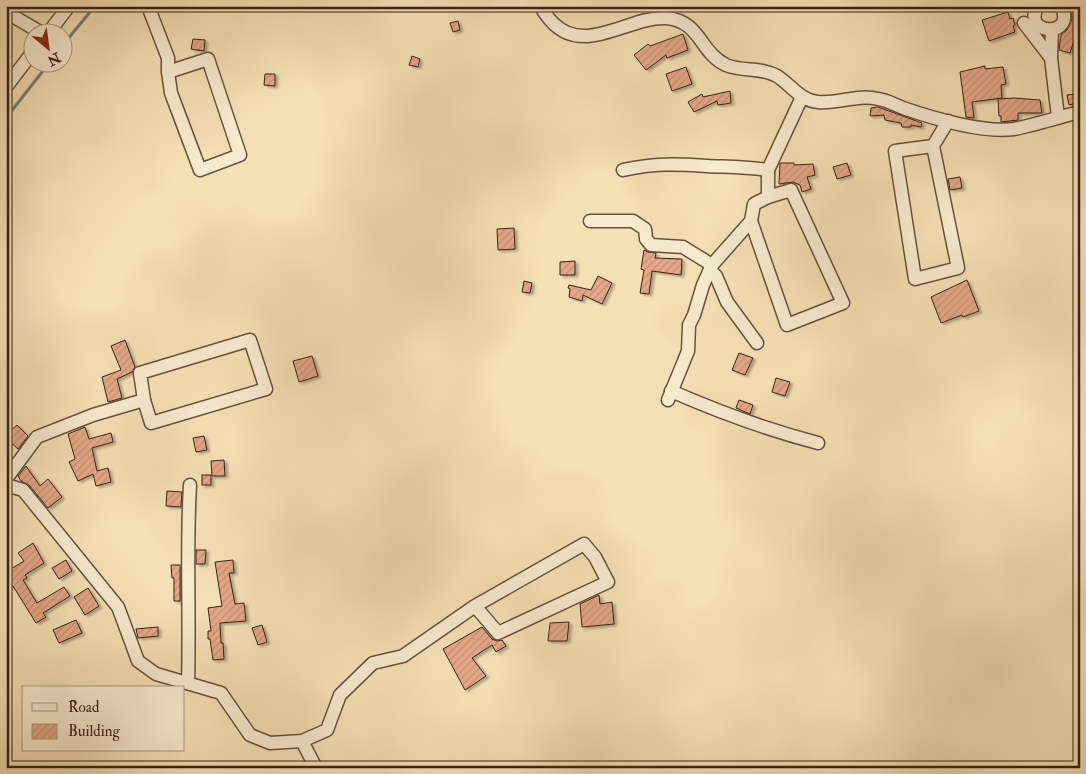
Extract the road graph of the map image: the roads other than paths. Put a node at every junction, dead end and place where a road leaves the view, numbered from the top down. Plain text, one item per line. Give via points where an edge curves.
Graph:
1 (68, 6) edge
2 (148, 6) edge
3 (541, 6) edge
4 (1038, 6) edge
5 (1061, 6) edge
6 (6, 16) edge
7 (23, 22) edge
8 (56, 22) edge
9 (1024, 23) dead end
10 (1052, 30) junction
11 (1051, 58) junction
12 (22, 66) edge
13 (168, 72) junction
14 (6, 87) edge
15 (802, 97) junction
16 (1080, 112) edge
17 (1058, 117) junction
18 (948, 121) junction
19 (933, 146) junction
20 (623, 170) dead end
21 (768, 170) junction
22 (768, 197) junction
23 (590, 221) dead end
24 (751, 221) junction
25 (711, 267) junction
26 (757, 343) dead end
27 (144, 400) junction
28 (818, 443) dead end
29 (6, 479) edge
30 (6, 485) edge
31 (190, 485) dead end
32 (475, 606) junction
33 (188, 683) junction
34 (302, 741) junction
35 (316, 768) edge
36 (320, 768) edge

1 - 8 street
2 - 13 street via 168,58
3 - 15 street via 558,28 581,36 658,18 686,23 716,60 728,66 776,76
4 - 10 street via 1036,22 1042,28
5 - 10 street via 1063,21
6 - 7 street via 11,15
9 - 11 street
10 - 11 street
11 - 17 street
12 - 14 street
13 - 13 street via 208,59 240,155 200,170 171,93
15 - 18 street via 816,102 877,98
15 - 21 street
16 - 17 street
17 - 18 street via 1013,129 974,127
18 - 19 street
19 - 19 street via 958,268 915,279 895,151
20 - 21 street via 669,164
21 - 22 street
22 - 24 street via 754,204
22 - 24 street via 791,190 843,303 787,324
23 - 25 street via 633,221 645,229 650,245 683,247
24 - 25 street
25 - 26 street via 727,302
25 - 28 street via 689,325 688,351 669,396
27 - 27 street via 151,423 266,389 250,340 140,373
27 - 29 street via 37,437
30 - 33 street via 23,490 118,606 138,661 156,674
31 - 33 street via 187,534
32 - 32 street via 584,544 608,582 498,633
32 - 34 street via 403,656 373,663 340,695 327,730
33 - 34 street via 221,693 250,735 270,743
34 - 35 street
35 - 36 street

